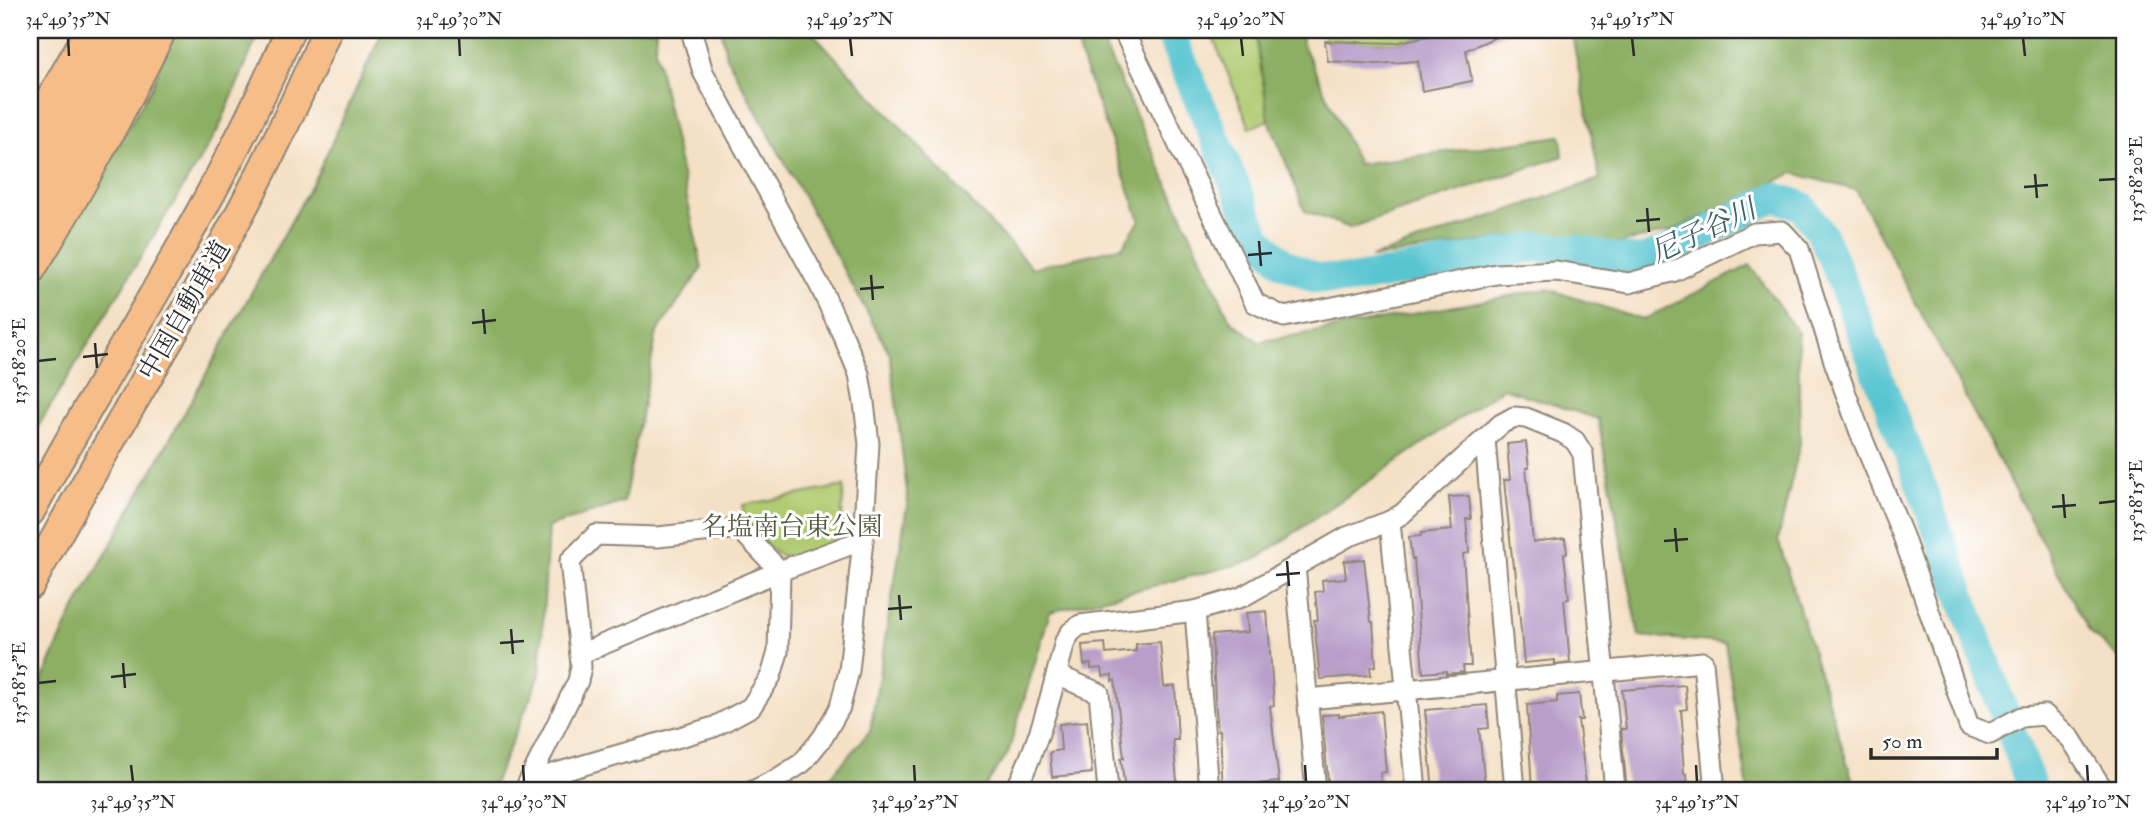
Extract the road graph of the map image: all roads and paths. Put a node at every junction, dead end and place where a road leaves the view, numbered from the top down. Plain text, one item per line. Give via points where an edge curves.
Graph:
1 (90, 30) edge
2 (113, 30) edge
3 (139, 30) edge
4 (162, 30) edge
5 (290, 30) edge
6 (327, 30) edge
7 (691, 30) edge
8 (1123, 30) edge
9 (30, 135) edge
10 (30, 178) edge
11 (30, 228) edge
12 (30, 271) edge
13 (1485, 439) junction
14 (30, 512) edge
15 (1390, 522) junction
16 (863, 540) junction
17 (1295, 566) junction
18 (780, 571) junction
19 (30, 585) edge
20 (1195, 611) junction
21 (580, 654) junction
22 (1604, 671) junction
23 (1057, 675) junction
24 (1506, 680) junction
25 (1407, 688) junction
26 (1308, 699) junction
27 (527, 786) edge
28 (753, 791) edge
29 (1015, 791) edge
30 (1108, 791) edge
31 (1209, 791) edge
32 (1315, 791) edge
33 (1416, 791) edge
34 (1515, 791) edge
35 (1615, 791) edge
36 (1714, 791) edge
37 (2104, 791) edge

1 - 9 highway
2 - 10 highway
3 - 11 highway via 100,109
4 - 12 highway via 107,140
5 - 14 highway, 中国自動車道 via 208,197
6 - 19 highway, 中国自動車道 via 213,262
7 - 16 street via 703,72 820,286 859,374 869,444
8 - 37 street via 1255,303 1284,317 1496,274 1556,271 1629,283 1675,271 1754,233 1782,231 1799,249 1834,362 1903,536 1969,726 1990,734 2021,717 2045,715 2071,739
13 - 15 street
13 - 22 street via 1514,416 1563,433 1583,454
13 - 24 street
15 - 17 street via 1347,537
15 - 25 street
16 - 18 street
16 - 28 street via 849,671 840,708 802,763
17 - 20 street via 1242,597
17 - 26 street
18 - 21 street
18 - 21 street via 739,528 658,537 596,535 570,561
18 - 27 street via 778,652 771,676 751,707 714,727
20 - 23 street via 1080,625 1065,641
20 - 31 street
21 - 27 street via 578,681
22 - 24 street
22 - 35 street
22 - 36 street via 1703,662
23 - 29 street via 1030,761
23 - 30 street via 1099,692
24 - 25 street
24 - 34 street
25 - 26 street
25 - 33 street
26 - 32 street

